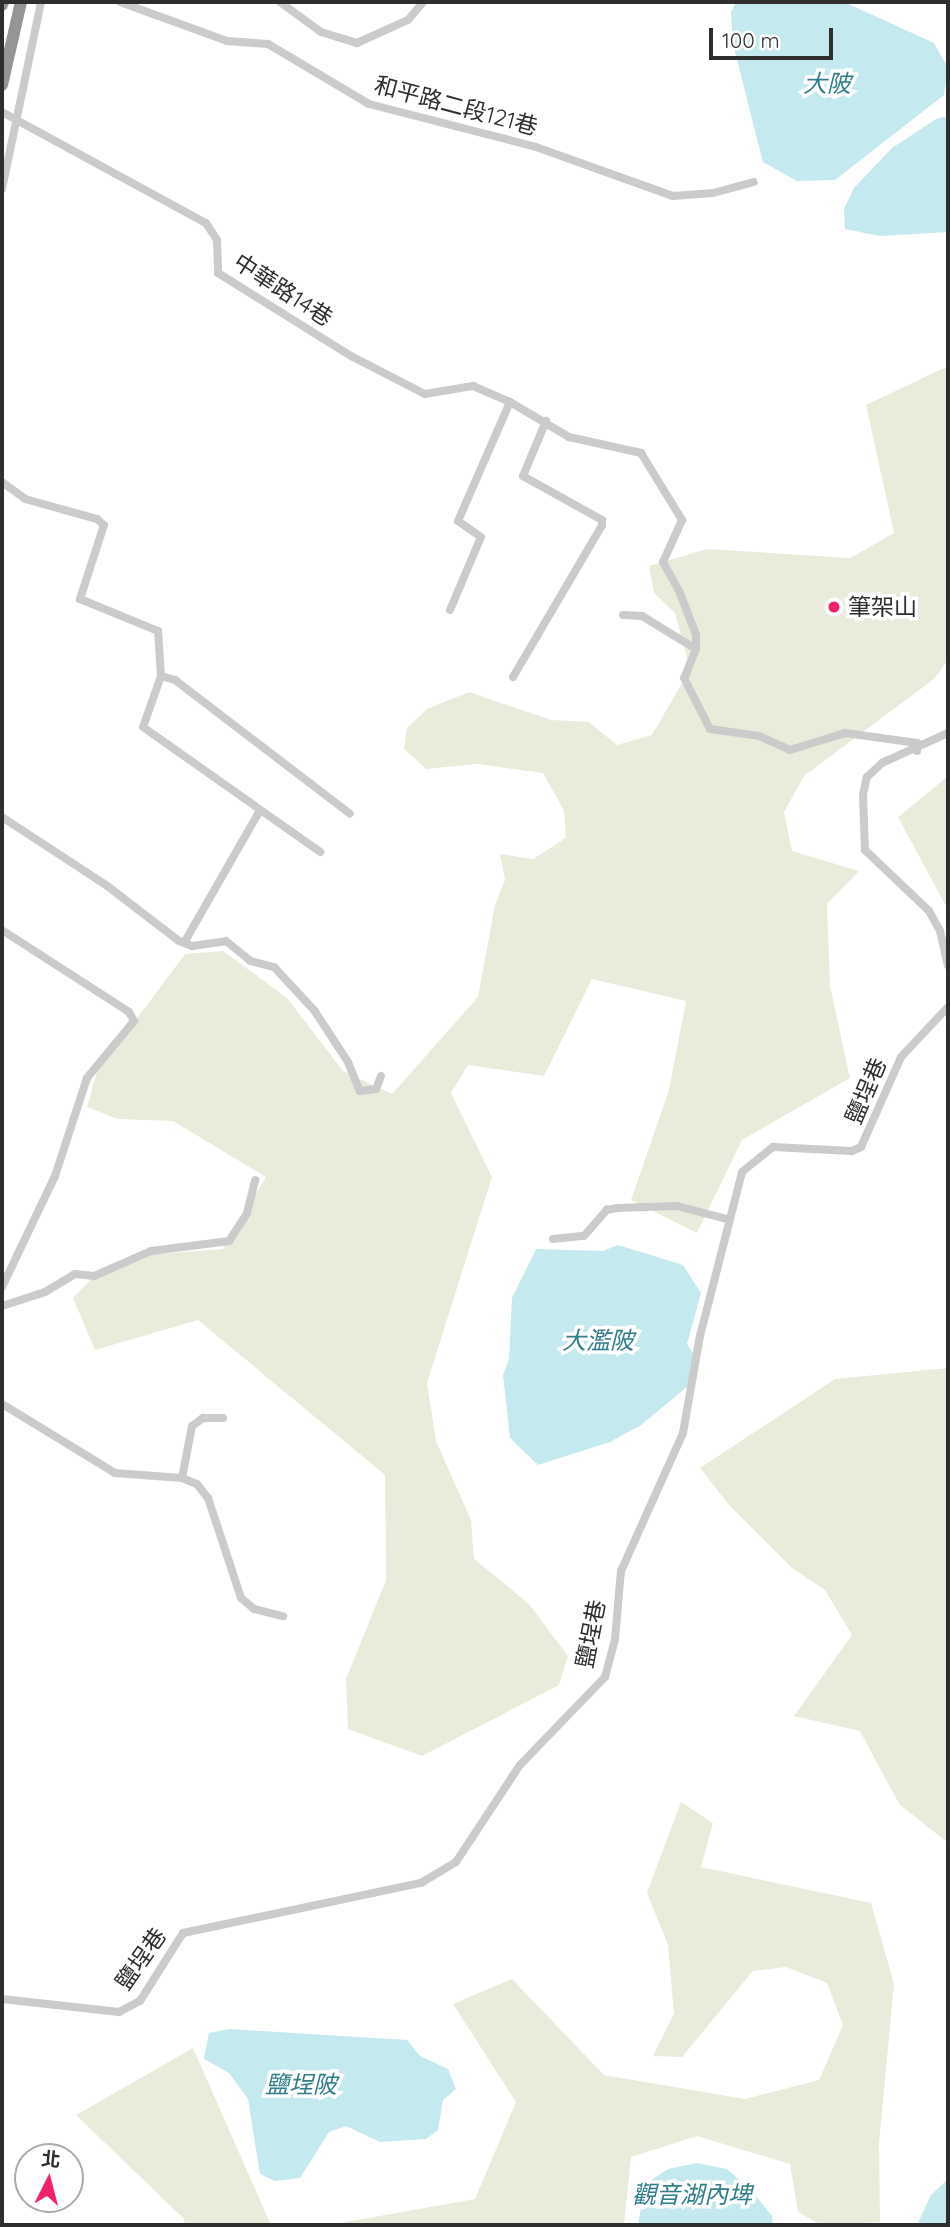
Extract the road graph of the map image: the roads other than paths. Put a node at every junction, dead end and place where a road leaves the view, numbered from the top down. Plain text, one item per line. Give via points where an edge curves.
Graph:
1 (21, 2) edge
2 (41, 2) edge
3 (120, 2) edge
4 (280, 2) edge
5 (424, 2) edge
6 (2, 85) edge
7 (2, 112) edge
8 (16, 120) junction
9 (754, 182) dead end
10 (2, 189) edge
11 (510, 402) junction
12 (547, 421) junction
13 (2, 482) edge
14 (450, 610) dead end
15 (623, 615) dead end
16 (695, 649) junction
17 (161, 676) junction
18 (513, 677) dead end
19 (948, 733) edge
20 (917, 751) junction
21 (259, 812) junction
22 (350, 814) dead end
23 (2, 817) edge
24 (320, 852) dead end
25 (2, 930) edge
26 (184, 943) junction
27 (948, 965) edge
28 (948, 1007) edge
29 (381, 1076) dead end
30 (256, 1180) dead end
31 (727, 1219) junction
32 (552, 1239) dead end
33 (2, 1287) edge
34 (2, 1306) edge
35 (2, 1404) edge
36 (223, 1418) dead end
37 (182, 1478) junction
38 (283, 1616) dead end
39 (2, 1999) edge

1 - 6 highway
2 - 8 street
3 - 9 street, 和平路二段121巷 via 227,41 268,44 369,104 536,147 673,195 713,194
4 - 5 street via 321,32 357,43 408,20
7 - 8 street, 中華路14巷
8 - 10 street
8 - 11 street, 中華路14巷 via 206,223 217,240 218,272 351,356 425,394 472,386
11 - 12 street, 中華路14巷
11 - 14 street via 458,521 481,537
12 - 16 street, 中華路14巷 via 569,437 634,451 649,463 660,490 682,520 663,562 689,616
12 - 18 street via 523,476 601,520 602,525
13 - 17 street via 25,499 101,522 104,531 92,551 79,599 158,631
15 - 16 street via 642,616
16 - 20 street, 中華路14巷 via 684,678 710,729 759,736 790,750 845,733 917,743
17 - 21 street via 143,727 196,761
17 - 22 street via 175,680
19 - 20 street
20 - 27 street via 882,763 867,777 864,844 875,862 929,912 940,931
21 - 24 street
21 - 26 street
23 - 26 street
25 - 33 street via 129,1012 134,1021 87,1078 55,1176
26 - 29 street via 226,942 251,961 274,967 314,1010 348,1062 360,1091 376,1089
28 - 31 street, 鹽埕巷 via 901,1057 861,1147 828,1151 786,1145 762,1152 742,1172
30 - 34 street via 247,1213 229,1241 151,1251 94,1276 75,1274 45,1292
31 - 32 street via 677,1206 617,1208 607,1210 584,1236
31 - 39 street, 鹽埕巷 via 683,1433 621,1571 615,1639 605,1677 520,1766 456,1862 421,1883 183,1933 141,2001 119,2012
35 - 37 street via 115,1474
36 - 37 street via 203,1418 192,1426
37 - 38 street via 204,1490 241,1598 254,1609

